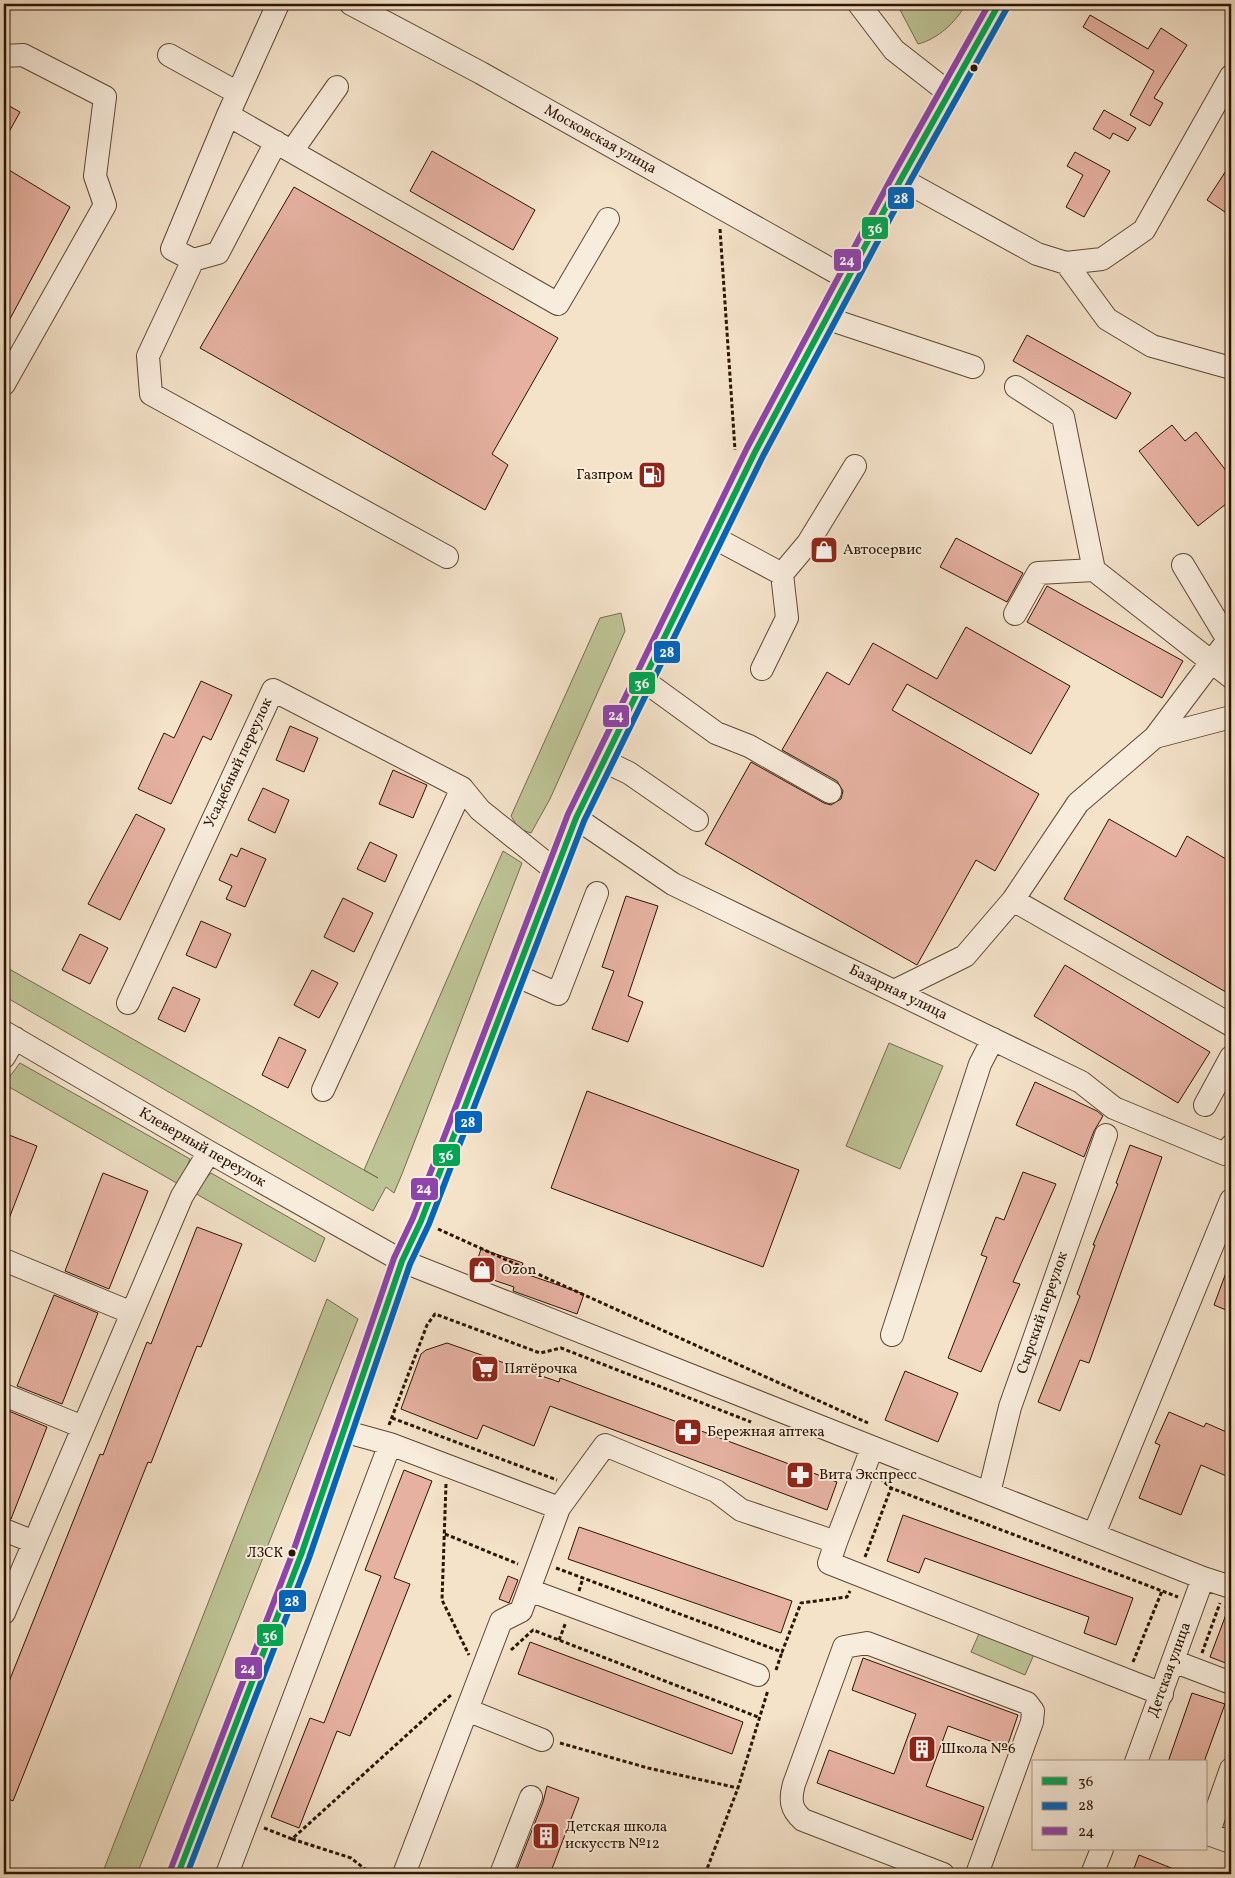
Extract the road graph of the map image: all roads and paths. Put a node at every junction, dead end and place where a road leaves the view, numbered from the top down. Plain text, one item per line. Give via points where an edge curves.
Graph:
1 (278, 4) edge
2 (350, 4) edge
3 (859, 4) edge
4 (999, 4) edge
5 (169, 55) dead end
6 (4, 56) edge
7 (1231, 76) edge
8 (337, 87) dead end
9 (238, 93) junction
10 (949, 93) junction
11 (228, 115) junction
12 (284, 147) junction
13 (901, 179) junction
14 (608, 219) dead end
15 (720, 226) dead end
16 (193, 260) junction
17 (1066, 263) junction
18 (848, 279) junction
19 (826, 318) junction
20 (973, 368) dead end
21 (1231, 368) edge
22 (4, 384) edge
23 (1016, 387) dead end
24 (735, 455) dead end
25 (855, 466) dead end
26 (713, 537) junction
27 (447, 557) dead end
28 (1183, 565) dead end
29 (1094, 570) junction
30 (782, 574) junction
31 (1015, 614) dead end
32 (1230, 640) edge
33 (1211, 663) junction
34 (762, 668) dead end
35 (1231, 677) edge
36 (643, 680) junction
37 (1231, 718) edge
38 (1156, 737) junction
39 (604, 761) junction
40 (462, 788) junction
41 (830, 792) dead end
42 (576, 818) junction
43 (697, 820) dead end
44 (556, 871) junction
45 (597, 893) dead end
46 (1013, 900) junction
47 (515, 975) junction
48 (894, 991) junction
49 (128, 1002) dead end
50 (1231, 1025) edge
51 (993, 1039) junction
52 (7, 1042) edge
53 (1231, 1057) edge
54 (323, 1090) dead end
55 (1205, 1104) dead end
56 (1106, 1135) dead end
57 (1228, 1150) edge
58 (208, 1152) junction
59 (1231, 1200) edge
60 (421, 1221) junction
61 (4, 1260) edge
62 (402, 1262) junction
63 (132, 1313) junction
64 (892, 1335) dead end
65 (4, 1395) edge
66 (392, 1418) junction
67 (754, 1423) dead end
68 (83, 1427) junction
69 (344, 1431) junction
70 (387, 1443) junction
71 (871, 1447) junction
72 (446, 1477) dead end
73 (574, 1487) junction
74 (891, 1488) junction
75 (989, 1494) junction
76 (559, 1508) junction
77 (4, 1530) edge
78 (444, 1534) junction
79 (1094, 1534) junction
80 (34, 1542) junction
81 (836, 1542) junction
82 (535, 1574) junction
83 (859, 1575) junction
84 (1203, 1578) junction
85 (1162, 1591) junction
86 (1226, 1592) edge
87 (1194, 1603) junction
88 (1231, 1609) edge
89 (4, 1614) edge
90 (782, 1652) junction
91 (505, 1656) dead end
92 (1173, 1661) junction
93 (1196, 1670) junction
94 (1126, 1680) junction
95 (478, 1681) junction
96 (766, 1681) junction
97 (1231, 1683) edge
98 (1162, 1694) junction
99 (467, 1710) junction
100 (758, 1717) junction
101 (542, 1740) joint
102 (1137, 1760) edge
103 (1231, 1769) edge
104 (738, 1788) junction
105 (531, 1797) dead end
106 (247, 1822) junction
107 (292, 1838) junction
108 (1231, 1842) edge
109 (1102, 1850) edge
110 (178, 1874) edge
111 (227, 1874) edge
112 (371, 1874) edge
113 (405, 1874) edge
114 (501, 1874) edge
115 (706, 1874) edge
116 (943, 1874) edge
117 (977, 1874) edge
118 (1092, 1874) edge

1 - 9 street
2 - 18 street, Московская улица via 481,73
3 - 10 street via 894,50
4 - 10 street
5 - 9 street
6 - 22 street via 23,55 105,97 95,176 105,205
7 - 17 street via 1144,230 1102,259
8 - 12 street
9 - 11 street
10 - 13 street
11 - 12 street
11 - 16 street via 172,249
12 - 14 street via 558,304
12 - 16 street via 218,253
13 - 17 street via 1037,254
13 - 18 street
15 - 24 path
16 - 27 street via 148,356 151,394
17 - 21 street via 1107,319 1152,346
18 - 19 street
19 - 20 street
19 - 26 street
23 - 29 street via 1063,417
25 - 30 street via 808,543
26 - 30 street
26 - 36 street
28 - 32 street
29 - 31 street via 1038,574
29 - 33 street
30 - 34 street via 787,618
32 - 33 street
33 - 35 street
33 - 38 street
36 - 39 street
36 - 41 street via 716,733 749,746
37 - 38 street
38 - 46 street via 1078,803
39 - 42 street
39 - 43 street via 629,773
40 - 44 street, Усадебный переулок via 480,810
40 - 49 street, Усадебный переулок via 273,690
40 - 54 street
42 - 44 street
42 - 48 street, Базарная улица via 673,884
44 - 47 street
45 - 47 street via 558,994
46 - 48 street via 965,956
46 - 50 street
47 - 60 street
48 - 51 street, Базарная улица
51 - 57 street, Базарная улица via 1081,1082 1114,1108
51 - 64 street via 980,1064
52 - 58 street, Клеверный переулок
53 - 55 street
56 - 75 street, Сырский переулок via 1010,1407
58 - 62 street, Клеверный переулок
58 - 63 street via 182,1196
59 - 79 street
60 - 62 street
60 - 71 path
61 - 63 street
62 - 69 street
62 - 71 street, Клеверный переулок
63 - 68 street
65 - 68 street
66 - 67 path via 427,1325 435,1314 540,1353 561,1348
66 - 70 path
66 - 73 path
68 - 80 street
69 - 70 street
69 - 110 street via 301,1554
70 - 76 street
70 - 106 street
71 - 74 path
71 - 75 street, Клеверный переулок
71 - 81 street
72 - 78 path
73 - 76 street
73 - 81 street via 605,1445 716,1491 741,1510
74 - 83 path
74 - 85 path
75 - 79 street, Клеверный переулок
76 - 82 street
77 - 80 street
78 - 82 path
78 - 95 path via 442,1600
79 - 84 street, Клеверный переулок
80 - 89 street
81 - 83 street via 830,1563
82 - 90 path
82 - 95 street via 521,1611 502,1621
82 - 96 street
83 - 90 path via 847,1597 801,1603
83 - 94 street
84 - 86 street, Клеверный переулок
84 - 87 street, Детская улица
85 - 87 path
85 - 94 path
86 - 87 path
86 - 88 path
86 - 93 path
87 - 92 street, Детская улица
90 - 96 path
91 - 100 path via 533,1630
92 - 93 street
92 - 98 street, Детская улица
93 - 97 street
94 - 98 street
95 - 99 street
95 - 107 path via 466,1682
96 - 100 path
98 - 102 street, Детская улица
99 - 101 street
99 - 113 street
100 - 104 path
101 - 104 path
103 - 108 street via 1208,1834
104 - 115 path
105 - 114 street
106 - 107 path
106 - 111 street
107 - 112 path via 351,1858
109 - 118 street
116 - 117 street via 803,1820 794,1812 790,1799 794,1784 844,1647 867,1643 1027,1703 1033,1711 1032,1722

